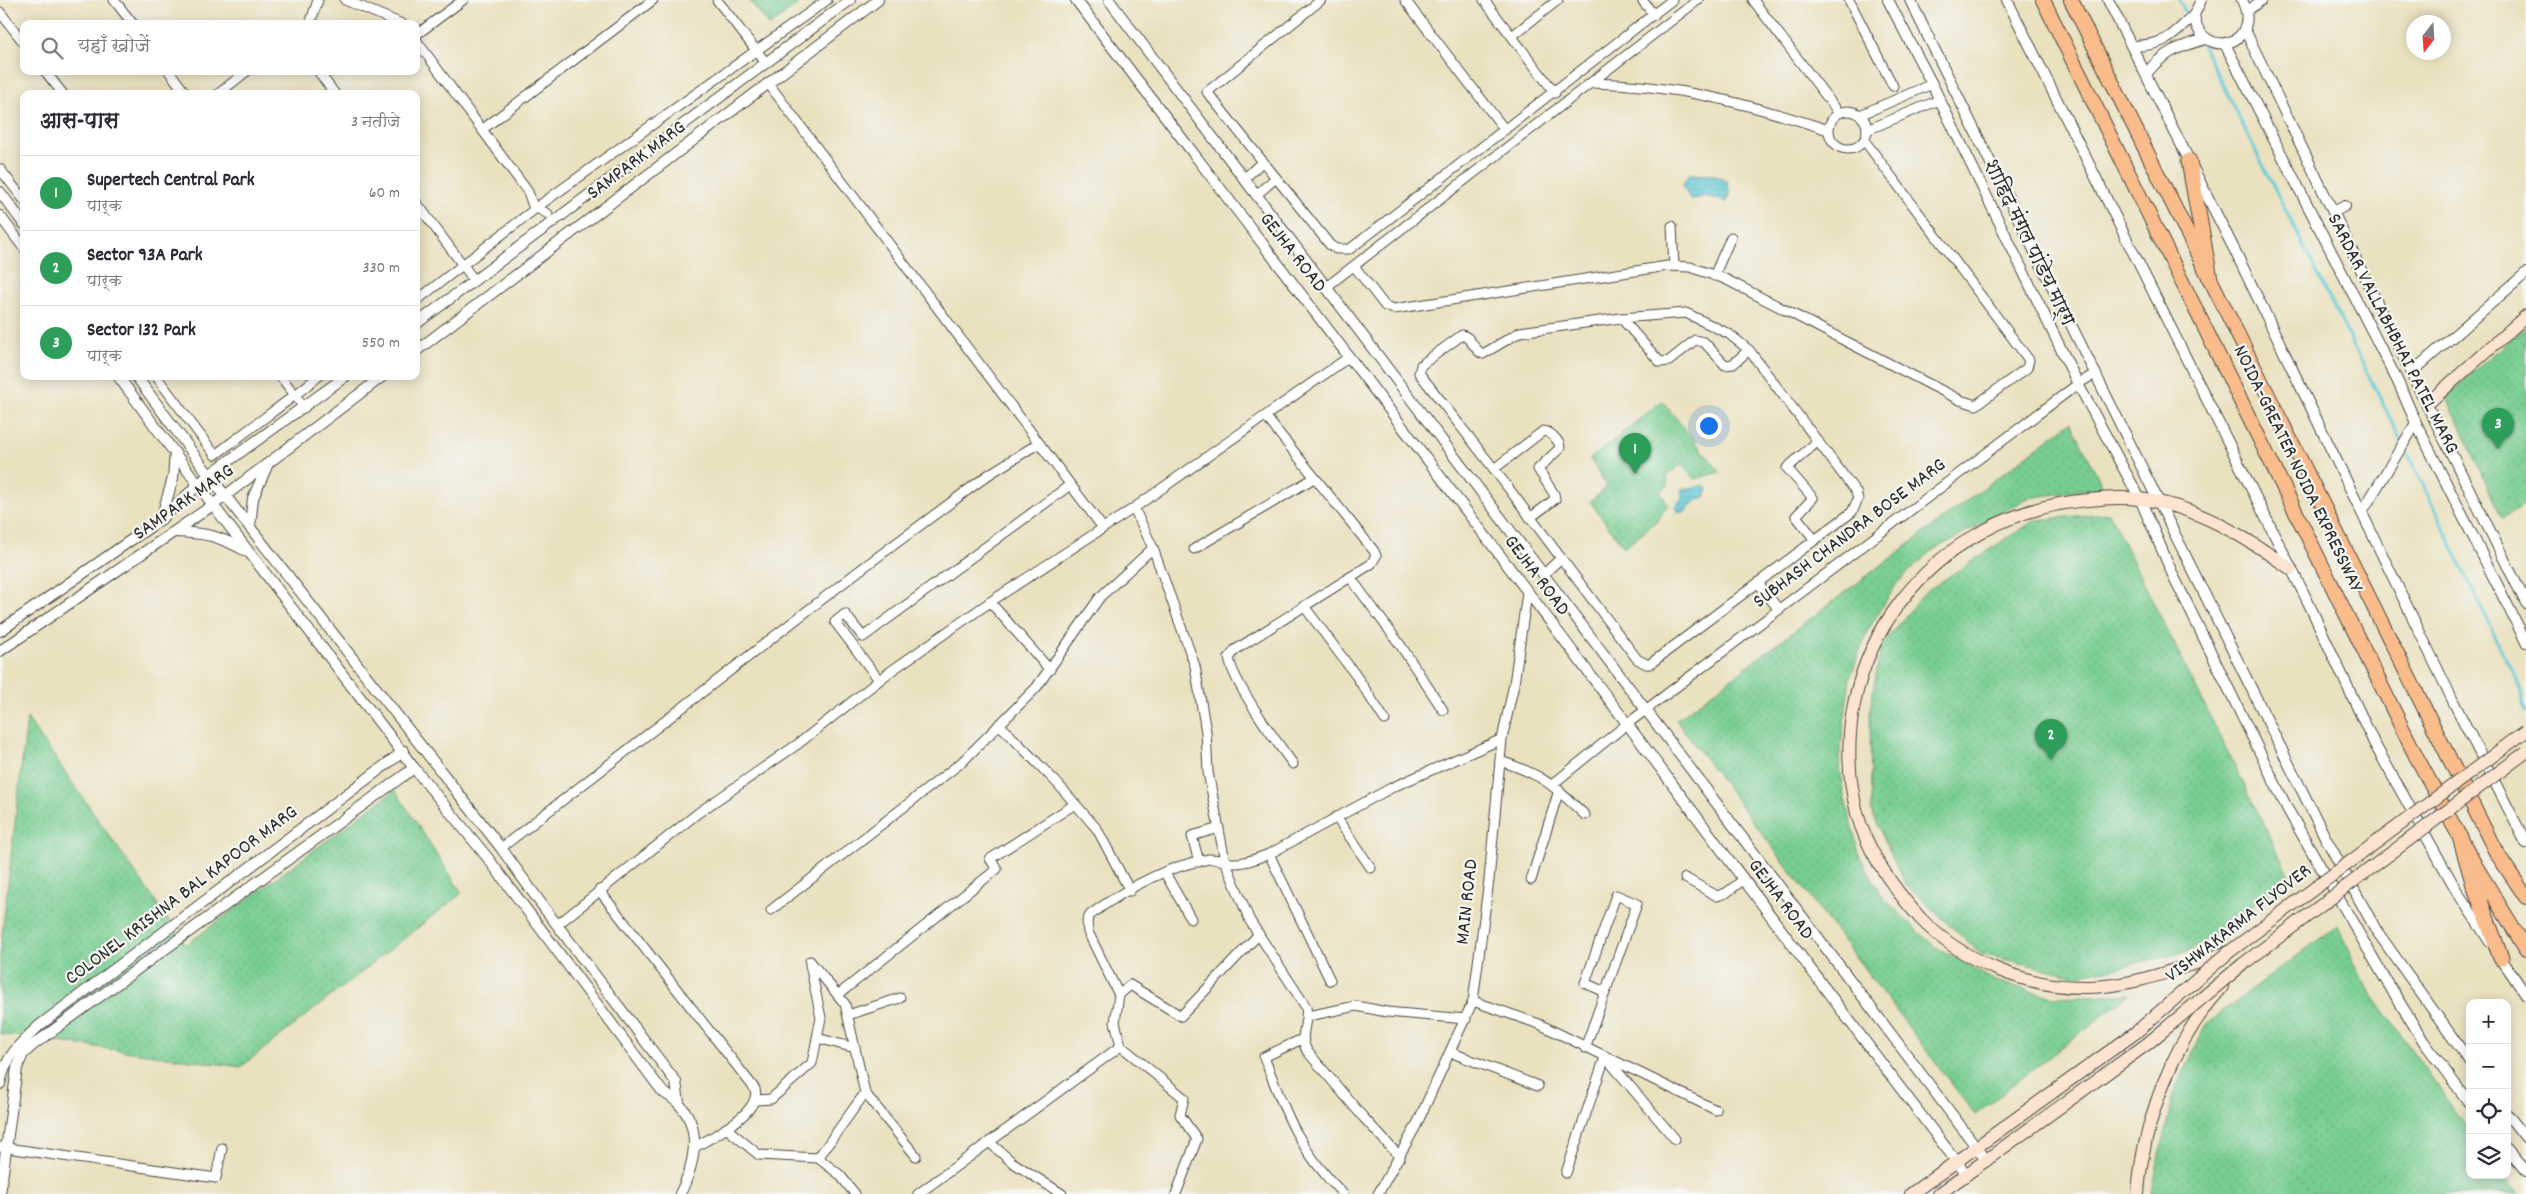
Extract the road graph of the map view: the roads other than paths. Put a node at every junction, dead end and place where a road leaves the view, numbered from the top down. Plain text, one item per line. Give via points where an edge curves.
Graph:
1 (114, 0) edge
2 (318, 0) edge
3 (345, 0) edge
4 (463, 0) edge
5 (653, 0) edge
6 (717, 0) edge
7 (827, 0) edge
8 (850, 0) edge
9 (878, 0) edge
10 (1076, 0) edge
11 (1109, 0) edge
12 (1321, 0) edge
13 (1405, 0) edge
14 (1484, 0) edge
15 (1558, 0) edge
16 (1642, 0) edge
17 (1672, 0) edge
18 (1698, 0) edge
19 (1753, 0) edge
20 (1849, 0) edge
21 (1888, 0) edge
22 (1910, 0) edge
23 (2007, 0) edge
24 (2043, 0) edge
25 (2071, 0) edge
26 (2108, 0) edge
27 (2200, 0) edge
28 (2242, 0) edge
29 (2262, 0) edge
30 (2247, 10) junction
31 (0, 12) edge
32 (1654, 15) junction
33 (2194, 15) junction
34 (129, 20) edge
35 (311, 20) edge
36 (392, 20) edge
37 (2245, 30) junction
38 (420, 32) edge
39 (1512, 36) junction
40 (20, 38) edge
41 (2206, 39) junction
42 (2225, 44) junction
43 (420, 45) edge
44 (2132, 46) junction
45 (756, 52) junction
46 (766, 63) junction
47 (2146, 74) junction
48 (48, 75) edge
49 (172, 75) edge
50 (242, 75) edge
51 (321, 75) edge
52 (768, 83) junction
53 (1591, 83) junction
54 (1932, 84) junction
55 (1893, 86) dead end
56 (59, 90) edge
57 (183, 90) edge
58 (223, 90) edge
59 (332, 90) edge
60 (1555, 93) junction
61 (1893, 100) junction
62 (1939, 100) junction
63 (1839, 113) junction
64 (1901, 114) junction
65 (1860, 115) junction
66 (484, 129) junction
67 (1505, 130) junction
68 (1828, 130) junction
69 (1867, 130) junction
70 (1864, 140) junction
71 (2189, 161) junction
72 (1262, 162) junction
73 (0, 169) edge
74 (1276, 178) junction
75 (1244, 179) junction
76 (0, 192) edge
77 (528, 192) junction
78 (20, 195) edge
79 (1256, 195) junction
80 (544, 202) junction
81 (2345, 206) dead end
82 (420, 207) edge
83 (536, 209) junction
84 (2333, 212) junction
85 (0, 216) edge
86 (551, 218) junction
87 (20, 219) edge
88 (1672, 226) dead end
89 (1731, 236) dead end
90 (20, 243) edge
91 (463, 265) junction
92 (1354, 266) junction
93 (1674, 266) junction
94 (2526, 273) edge
95 (1714, 276) junction
96 (2210, 279) junction
97 (474, 280) junction
98 (1325, 288) junction
99 (420, 298) edge
100 (2526, 316) edge
101 (1621, 318) junction
102 (420, 321) edge
103 (420, 348) edge
104 (1749, 350) junction
105 (1349, 357) junction
106 (2096, 373) junction
107 (2411, 373) junction
108 (121, 380) edge
109 (139, 380) edge
110 (159, 380) edge
111 (283, 380) edge
112 (314, 380) edge
113 (341, 380) edge
114 (378, 380) edge
115 (2078, 384) junction
116 (295, 395) junction
117 (2427, 404) junction
118 (304, 408) junction
119 (1266, 418) junction
120 (2416, 423) junction
121 (1818, 441) junction
122 (1038, 443) junction
123 (175, 453) junction
124 (269, 463) junction
125 (1494, 469) junction
126 (209, 475) junction
127 (1314, 478) junction
128 (198, 484) junction
129 (1070, 485) junction
130 (226, 496) junction
131 (2140, 499) junction
132 (2162, 504) junction
133 (213, 505) junction
134 (1134, 508) junction
135 (2362, 512) junction
136 (1530, 518) junction
137 (160, 520) junction
138 (250, 527) junction
139 (1103, 528) junction
140 (174, 532) junction
141 (1815, 540) junction
142 (1153, 548) junction
143 (1194, 549) dead end
144 (251, 554) junction
145 (1562, 558) junction
146 (2291, 569) junction
147 (1542, 575) junction
148 (1350, 577) junction
149 (1758, 584) junction
150 (1527, 593) junction
151 (990, 602) junction
152 (2526, 604) edge
153 (1304, 606) junction
154 (1779, 610) junction
155 (0, 631) edge
156 (2526, 642) edge
157 (0, 651) edge
158 (1050, 670) junction
159 (879, 680) junction
160 (1443, 710) dead end
161 (1645, 711) junction
162 (1385, 720) dead end
163 (999, 724) junction
164 (1627, 724) junction
165 (2526, 730) edge
166 (1502, 739) junction
167 (404, 752) junction
168 (2526, 752) edge
169 (1500, 761) junction
170 (1293, 764) dead end
171 (414, 768) junction
172 (1556, 787) junction
173 (1076, 804) junction
174 (1585, 814) dead end
175 (1336, 817) junction
176 (485, 827) junction
177 (1219, 828) junction
178 (2460, 837) junction
179 (472, 839) junction
180 (2526, 843) edge
181 (501, 848) junction
182 (1269, 854) junction
183 (1225, 861) junction
184 (1199, 862) junction
185 (1371, 868) dead end
186 (1165, 872) junction
187 (1685, 878) dead end
188 (1531, 880) dead end
189 (1743, 880) junction
190 (599, 890) junction
191 (1130, 891) junction
192 (2526, 898) edge
193 (545, 909) junction
194 (771, 910) dead end
195 (532, 918) junction
196 (1191, 919) dead end
197 (557, 925) junction
198 (2376, 930) junction
199 (1259, 934) junction
200 (2362, 940) junction
201 (2526, 949) edge
202 (2229, 952) junction
203 (2500, 958) junction
204 (2242, 964) junction
205 (1330, 980) dead end
206 (1605, 992) junction
207 (839, 994) junction
208 (1119, 995) junction
209 (2526, 995) edge
210 (900, 998) dead end
211 (1473, 1001) junction
212 (848, 1015) junction
213 (1308, 1016) junction
214 (1466, 1019) junction
215 (817, 1038) junction
216 (1302, 1039) junction
217 (1121, 1046) junction
218 (855, 1048) junction
219 (1585, 1048) junction
220 (1450, 1052) junction
221 (2466, 1056) edge
222 (1605, 1057) junction
223 (0, 1084) edge
224 (1538, 1086) dead end
225 (865, 1093) junction
226 (2466, 1099) edge
227 (757, 1100) junction
228 (678, 1103) junction
229 (1716, 1110) dead end
230 (2511, 1119) edge
231 (726, 1128) junction
232 (2526, 1138) edge
233 (1675, 1139) dead end
234 (989, 1142) junction
235 (695, 1147) junction
236 (1976, 1147) junction
237 (4, 1148) edge
238 (222, 1148) dead end
239 (2511, 1154) edge
240 (916, 1156) dead end
241 (1400, 1157) junction
242 (818, 1158) junction
243 (1956, 1161) junction
244 (1986, 1161) junction
245 (2526, 1170) edge
246 (1566, 1173) dead end
247 (1967, 1175) junction
248 (1924, 1190) edge
249 (0, 1194) edge
250 (680, 1194) edge
251 (855, 1194) edge
252 (918, 1194) edge
253 (1062, 1194) edge
254 (1176, 1194) edge
255 (1344, 1194) edge
256 (1378, 1194) edge
257 (1911, 1194) edge
258 (1940, 1194) edge
259 (2138, 1194) edge

1 - 34 street
2 - 35 street
3 - 36 street
4 - 38 street
5 - 66 street
6 - 45 street
7 - 45 street
8 - 46 street, SAMPARK MARG
9 - 52 street, SAMPARK MARG
10 - 105 street, GEJHA ROAD
11 - 75 street, GEJHA ROAD
12 - 72 street via 1207,92
13 - 67 street
14 - 39 street
15 - 39 street
16 - 32 street
17 - 32 street
18 - 53 street
19 - 63 street
20 - 55 street
21 - 54 street, शाहिद मंगल पांडेय मार्ग
22 - 106 street
23 - 146 street
24 - 178 highway, NOIDA-GREATER NOIDA EXPRESSWAY via 2412,747
25 - 96 highway, NOIDA-GREATER NOIDA EXPRESSWAY
26 - 44 street
27 - 33 street
28 - 30 street
29 - 30 street
30 - 37 street
31 - 40 street
32 - 60 street
33 - 41 street via 2199,33
33 - 44 street via 2167,40
37 - 42 street via 2237,39
37 - 84 street, SARDAR VALLABHBHAI PATEL MARG
39 - 60 street
41 - 42 street
41 - 47 street via 2167,53
42 - 120 street, SARDAR VALLABHBHAI PATEL MARG
43 - 66 street
44 - 47 street
45 - 46 street
45 - 80 street
46 - 86 street, SAMPARK MARG
47 - 71 street
48 - 56 street
49 - 57 street
50 - 58 street
51 - 59 street
52 - 103 street, SAMPARK MARG
52 - 122 street
53 - 68 street via 1626,83 1688,91 1752,106
53 - 92 street
54 - 61 street
54 - 62 street, शाहिद मंगल पांडेय मार्ग
60 - 67 street
61 - 64 street
61 - 65 street
62 - 64 street
62 - 115 street, शाहिद मंगल पांडेय मार्ग
63 - 65 street via 1850,111
63 - 68 street via 1831,120
64 - 69 street
65 - 69 street
66 - 77 street
67 - 74 street via 1346,250 1330,245
68 - 70 street via 1835,145 1845,149 1856,147
69 - 70 street
70 - 95 street via 2029,360 2027,368 1982,402 1970,405
71 - 96 highway
71 - 135 street
72 - 74 street
72 - 75 street
73 - 78 street
74 - 79 street
75 - 79 street, GEJHA ROAD
76 - 87 street
77 - 80 street
77 - 83 street
79 - 98 street, GEJHA ROAD
80 - 83 street
80 - 86 street
81 - 84 street
82 - 91 street
83 - 86 street
83 - 91 street
84 - 107 street, SARDAR VALLABHBHAI PATEL MARG
85 - 90 street
86 - 97 street, SAMPARK MARG
88 - 93 street
89 - 95 street
91 - 97 street
91 - 99 street
92 - 93 street via 1385,306 1394,309
92 - 98 street
93 - 95 street via 1690,267
94 - 107 street
96 - 192 highway, NOIDA-GREATER NOIDA EXPRESSWAY via 2496,852
97 - 102 street, SAMPARK MARG
98 - 147 street, GEJHA ROAD
100 - 117 main road
101 - 104 street via 1686,313 1729,334
101 - 104 street via 1660,362 1669,361 1695,340 1704,342 1725,365 1734,364
101 - 125 street via 1520,332 1483,354 1467,336 1462,335 1421,365 1419,373
104 - 121 street
105 - 119 street
105 - 150 street, GEJHA ROAD
106 - 115 street, SUBHASH CHANDRA BOSE MARG
106 - 132 street
107 - 117 street, SARDAR VALLABHBHAI PATEL MARG
108 - 123 street
109 - 126 street
110 - 116 street via 215,455
111 - 116 street
112 - 116 street
113 - 118 street, SAMPARK MARG
114 - 124 street, SAMPARK MARG
115 - 131 street, शाहिद मंगल पांडेय मार्ग
115 - 154 street, SUBHASH CHANDRA BOSE MARG
116 - 118 street
117 - 152 street, SARDAR VALLABHBHAI PATEL MARG
118 - 126 street, SAMPARK MARG
119 - 127 street
119 - 134 street
120 - 135 street
120 - 156 street, SARDAR VALLABHBHAI PATEL MARG
121 - 141 street via 1858,499 1852,512
121 - 141 street via 1787,468 1813,498 1796,516
122 - 129 street
122 - 181 street via 988,475 860,570
123 - 128 street
123 - 137 street via 173,478
124 - 130 street, SAMPARK MARG
124 - 138 street via 257,484
125 - 136 street
125 - 136 street via 1544,431 1559,443 1560,448 1538,469 1555,499
126 - 128 street, SAMPARK MARG
126 - 130 street
127 - 143 street
127 - 148 street via 1374,551 1375,560
128 - 133 street
128 - 137 street, SAMPARK MARG
129 - 139 street
129 - 159 street via 863,637 845,614 835,622
130 - 133 street, SAMPARK MARG
130 - 138 street
131 - 132 main road
131 - 200 street, शाहिद मंगल पांडेय मार्ग via 2173,575 2288,810
131 - 202 main road via 2060,502 2024,511 1978,532 1928,570 1893,609 1874,642 1859,681 1850,726 1851,774 1857,814 1874,854 1900,896 1931,929 1966,955 2006,972 2048,984 2087,987 2157,975
132 - 146 main road via 2183,509 2235,532
132 - 198 street via 2304,793
133 - 140 street, SAMPARK MARG
133 - 144 street
134 - 139 street
134 - 142 street
135 - 180 street
136 - 145 street
137 - 155 street, SAMPARK MARG
138 - 176 street
139 - 151 street
140 - 144 street via 220,537
140 - 157 street, SAMPARK MARG
141 - 149 street
142 - 158 street via 1100,597
142 - 177 street via 1195,666 1206,732 1208,772
144 - 167 street
145 - 147 street
145 - 149 street via 1637,659 1646,664
146 - 203 street via 2374,743 2458,893
147 - 161 street, GEJHA ROAD
148 - 153 street
148 - 160 street
149 - 154 street
150 - 164 street, GEJHA ROAD
150 - 166 street, MAIN ROAD
151 - 158 street
151 - 159 street
153 - 162 street
153 - 170 street via 1235,650 1229,658 1245,692
154 - 161 street, SUBHASH CHANDRA BOSE MARG
158 - 163 street
159 - 190 street via 798,744 698,813
161 - 164 street, SUBHASH CHANDRA BOSE MARG
161 - 236 street, GEJHA ROAD
163 - 173 street
163 - 194 street via 962,762
164 - 172 street, SUBHASH CHANDRA BOSE MARG
164 - 189 street, GEJHA ROAD
165 - 202 main road, VISHWAKARMA FLYOVER, bridge
166 - 169 street, MAIN ROAD
166 - 175 street via 1426,771
167 - 171 street
167 - 223 street, COLONEL KRISHNA BAL KAPOOR MARG via 40,1025 17,1045 9,1057
168 - 204 main road, VISHWAKARMA FLYOVER, bridge
169 - 172 street via 1532,772
169 - 211 street, MAIN ROAD
171 - 179 street
171 - 237 street via 33,1045 17,1068
172 - 174 street
172 - 188 street
173 - 191 street via 1097,829
173 - 207 street via 990,859 997,869
175 - 182 street
175 - 185 street
176 - 179 street
176 - 181 street
177 - 183 street
177 - 184 street via 1192,836
178 - 201 highway, NOIDA-GREATER NOIDA EXPRESSWAY
178 - 203 highway
179 - 195 street
181 - 193 street
182 - 183 street via 1236,863
182 - 205 street
183 - 184 street
183 - 199 street via 1250,921
184 - 186 street
186 - 191 street
186 - 196 street
187 - 189 street via 1716,896 1726,893
189 - 243 street, GEJHA ROAD
190 - 197 street
190 - 227 street via 756,1089
191 - 208 street via 1098,910 1087,921 1088,932
193 - 195 street
193 - 197 street
195 - 228 street via 662,1091
197 - 228 street via 676,1082
198 - 200 street
198 - 221 street
199 - 208 street via 1181,1016 1130,985
199 - 213 street via 1306,1007
200 - 226 street, शाहिद मंगल पांडेय मार्ग via 2424,1042
202 - 236 main road, VISHWAKARMA FLYOVER, bridge via 2135,1033
203 - 209 street
204 - 244 main road, VISHWAKARMA FLYOVER, bridge via 2147,1044
204 - 259 main road, bridge via 2203,1008 2162,1088 2139,1171
206 - 206 street via 1637,904 1616,895 1585,983
206 - 219 street
207 - 212 street
207 - 215 street via 810,961 821,1018
208 - 217 street via 1115,1022
210 - 212 street
211 - 214 street, MAIN ROAD
211 - 219 street via 1539,1024
212 - 218 street
213 - 214 street via 1356,1006
213 - 216 street
214 - 220 street, MAIN ROAD
215 - 218 street
215 - 227 street via 812,1063 771,1099
216 - 241 street via 1307,1051
216 - 255 street via 1264,1057 1285,1113 1303,1148
217 - 234 street
217 - 254 street via 1184,1098 1180,1115 1197,1139
218 - 225 street
219 - 222 street
220 - 224 street
220 - 241 street, MAIN ROAD
222 - 229 street
222 - 233 street
222 - 246 street
225 - 240 street
225 - 242 street
227 - 231 street
228 - 235 street via 690,1122
230 - 232 street
231 - 235 street
231 - 242 street via 759,1155
234 - 252 street
234 - 253 street via 1012,1162
235 - 250 street via 692,1167
236 - 243 main road, VISHWAKARMA FLYOVER
236 - 244 street, GEJHA ROAD
237 - 238 street via 216,1178
237 - 249 street
239 - 245 street
241 - 256 street, MAIN ROAD
242 - 251 street via 840,1175
243 - 247 street, GEJHA ROAD
243 - 248 main road, VISHWAKARMA FLYOVER
244 - 247 main road, VISHWAKARMA FLYOVER
247 - 258 main road, VISHWAKARMA FLYOVER
248 - 257 main road, VISHWAKARMA FLYOVER

